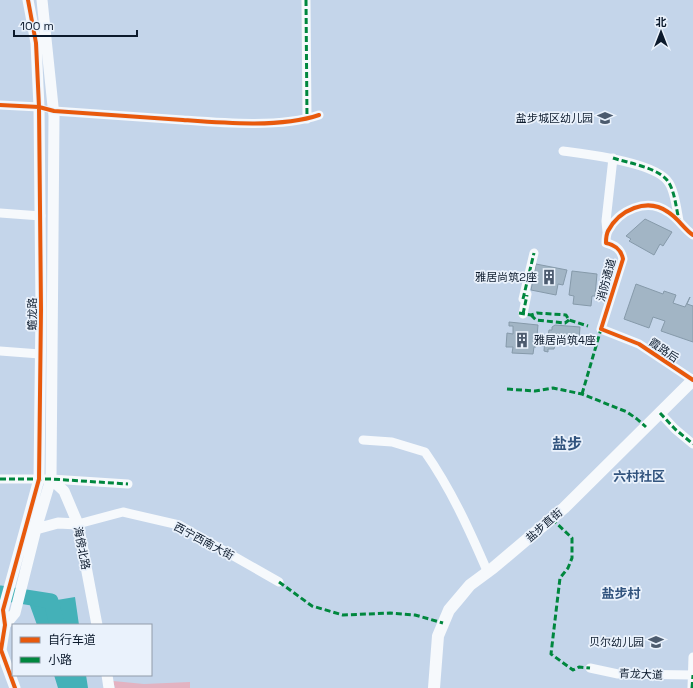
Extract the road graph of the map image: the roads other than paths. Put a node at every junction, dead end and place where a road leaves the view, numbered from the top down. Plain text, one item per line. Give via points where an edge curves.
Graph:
1 (28, 0) edge
2 (42, 0) edge
3 (306, 0) edge
4 (0, 105) edge
5 (39, 107) junction
6 (54, 111) junction
7 (319, 115) dead end
8 (307, 119) junction
9 (563, 151) dead end
10 (613, 158) junction
11 (0, 213) edge
12 (41, 216) junction
13 (53, 216) junction
14 (679, 222) junction
15 (607, 232) junction
16 (693, 236) edge
17 (534, 253) dead end
18 (528, 281) junction
19 (523, 299) dead end
20 (52, 308) junction
21 (41, 309) junction
22 (523, 314) dead end
23 (601, 329) joint
24 (0, 351) edge
25 (40, 354) junction
26 (52, 355) junction
27 (693, 380) edge
28 (660, 413) junction
29 (363, 440) dead end
30 (693, 444) edge
31 (0, 479) edge
32 (39, 479) junction
33 (51, 479) junction
34 (128, 484) dead end
35 (78, 524) junction
36 (36, 529) junction
37 (488, 572) junction
38 (279, 582) dead end
39 (5, 624) junction
40 (97, 624) edge
41 (693, 657) edge
42 (590, 668) dead end
43 (693, 675) edge
44 (107, 676) edge
45 (15, 688) edge
46 (110, 688) edge
47 (434, 688) edge
48 (692, 688) edge

1 - 5 street, 蟾龙路 via 36,43
2 - 6 street, 蟾龙路
3 - 8 street
4 - 5 street
5 - 6 street
5 - 12 street, 蟾龙路
6 - 8 street via 217,122 278,122
6 - 13 street, 蟾龙路
7 - 8 street
9 - 10 street
10 - 14 street via 648,168 664,177 669,183
10 - 15 street
11 - 12 street
12 - 13 street
12 - 21 street, 蟾龙路
13 - 20 street, 蟾龙路
14 - 15 street via 658,206 632,208 621,215
14 - 16 street
15 - 23 street, 消防通道 via 606,244 616,246 623,259
17 - 18 street
18 - 19 street
18 - 22 street
20 - 21 street
20 - 26 street, 蟾龙路
21 - 25 street, 蟾龙路
23 - 27 street, 霞路后 via 639,344
24 - 25 street
25 - 26 street
25 - 32 street, 蟾龙路
26 - 33 street, 蟾龙路
27 - 28 main road, 盐步直街
28 - 30 street via 675,430
28 - 37 main road, 盐步直街 via 564,508
29 - 37 street via 392,442 425,452 439,472
31 - 32 street
32 - 33 street
32 - 39 street, 蟾龙路 via 3,610
33 - 34 street
33 - 35 street, 海傍北路 via 64,491
33 - 36 street, 蟾龙路
35 - 36 street via 58,523
35 - 38 street, 西宁西南大街 via 123,512 179,525
35 - 40 street, 海傍北路
36 - 39 street, 蟾龙路 via 15,613
37 - 47 main road, 盐步直街 via 470,585 449,610 438,636
39 - 45 street via 0,650
41 - 43 street
42 - 43 street, 青龙大道 via 618,674
43 - 48 street
44 - 46 street

